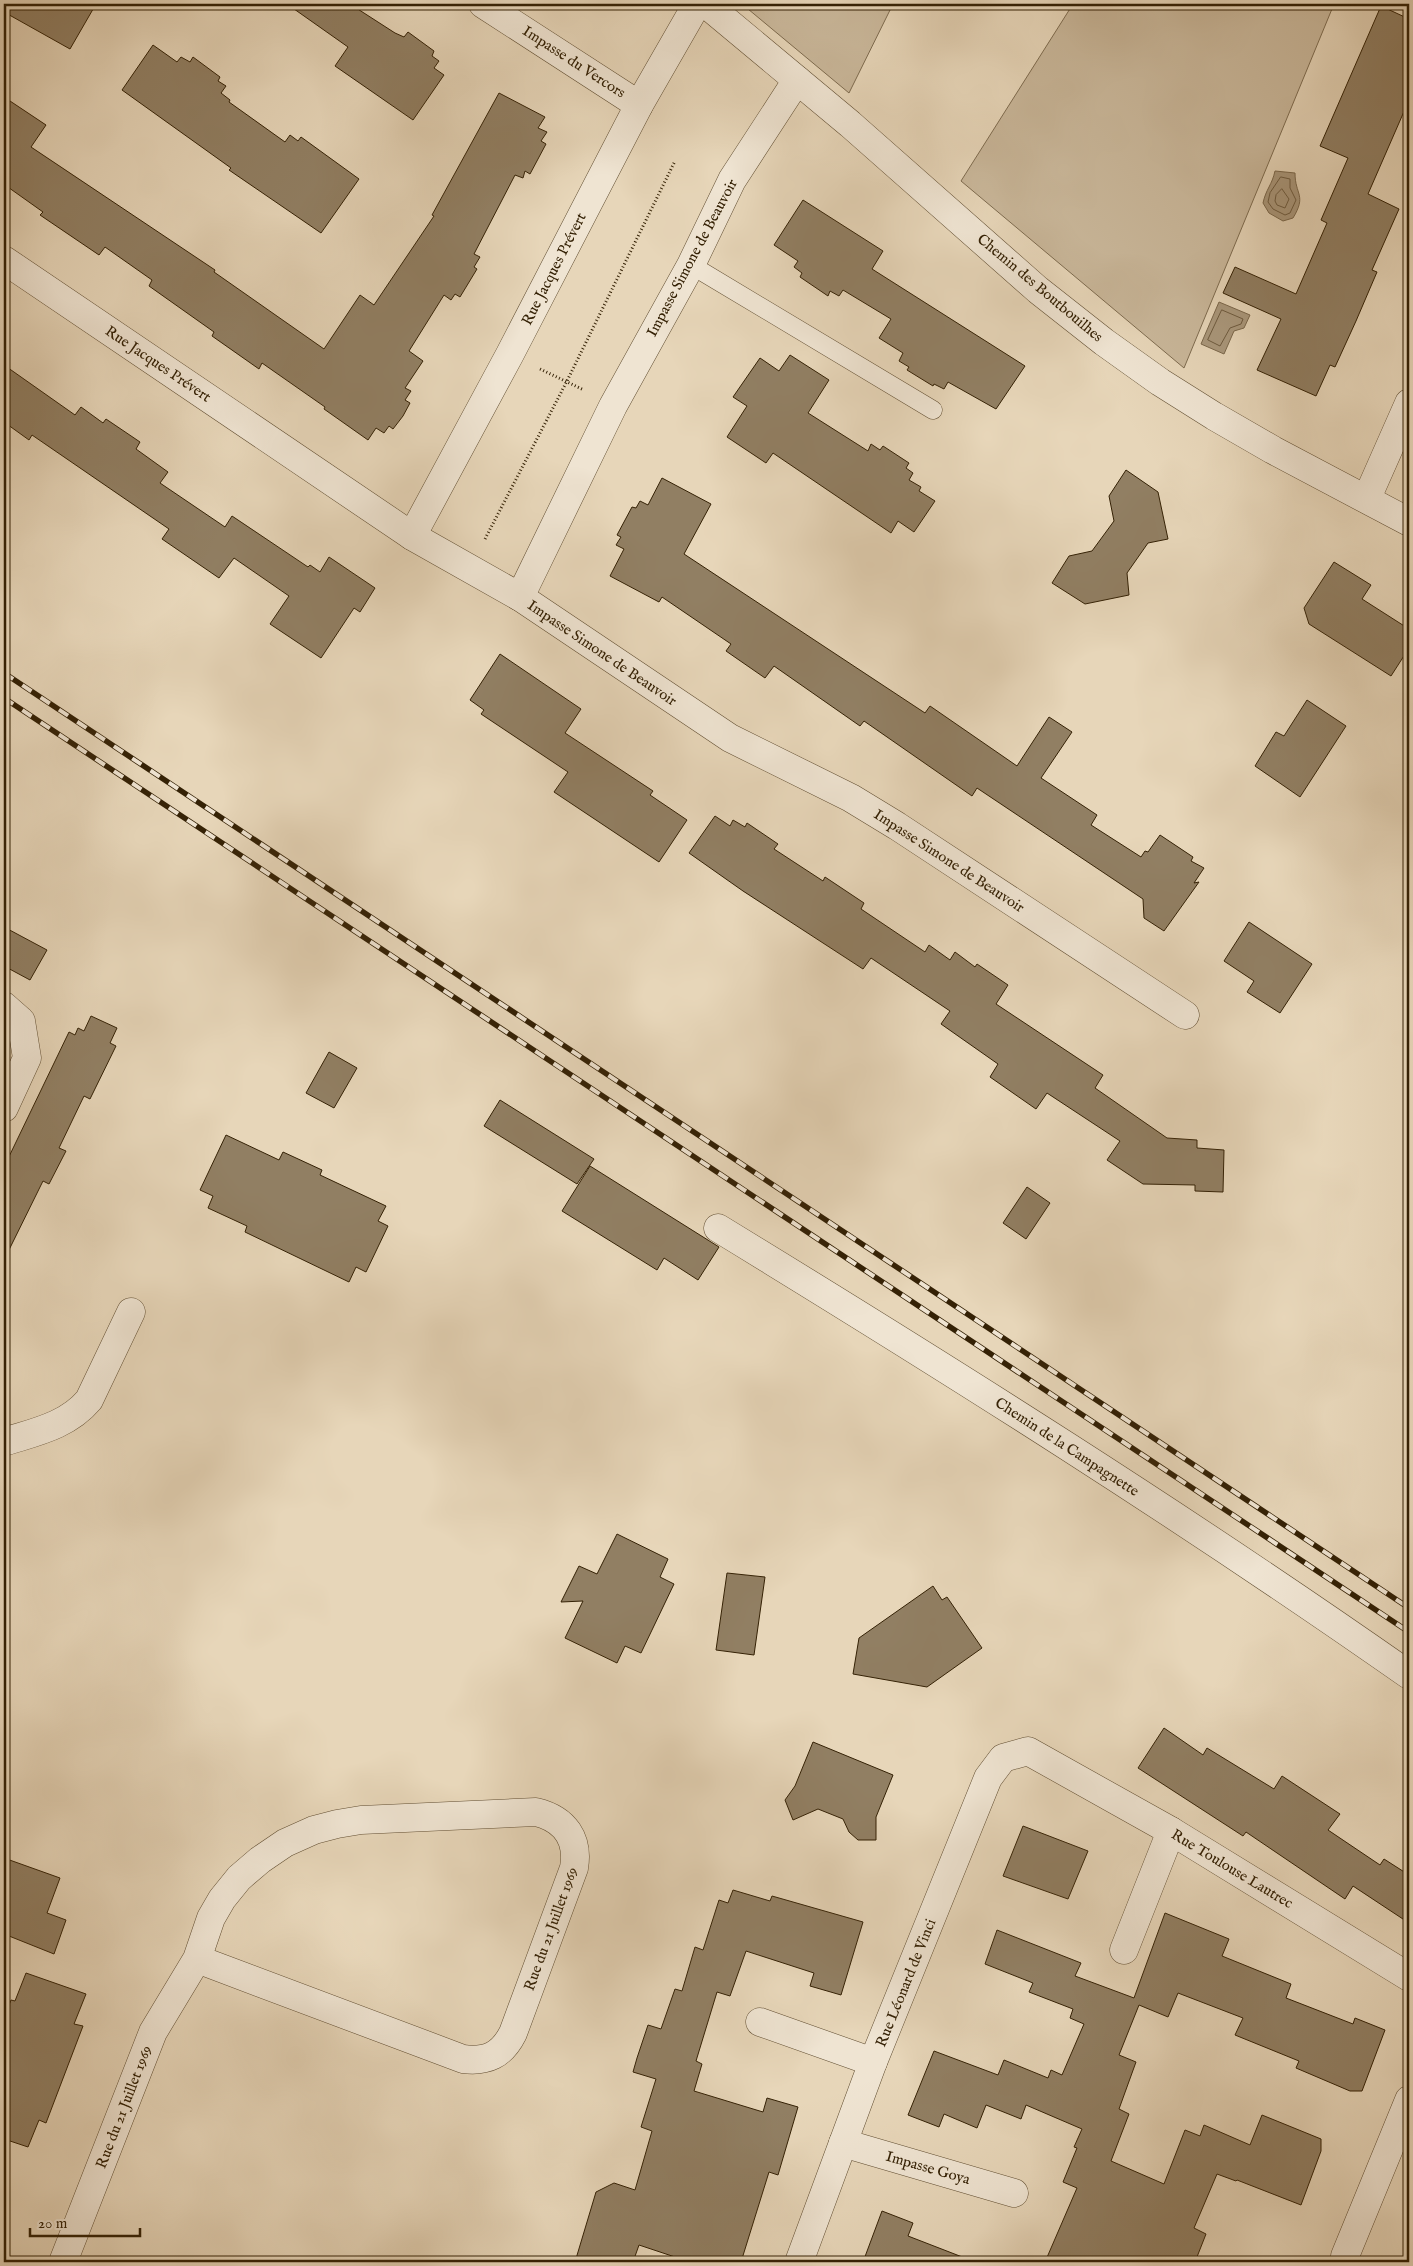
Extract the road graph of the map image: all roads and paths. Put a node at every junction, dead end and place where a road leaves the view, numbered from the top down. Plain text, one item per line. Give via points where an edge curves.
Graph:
1 (483, 4) edge
2 (697, 4) edge
3 (706, 4) edge
4 (798, 80) junction
5 (639, 105) junction
6 (675, 161) dead end
7 (4, 260) edge
8 (691, 265) junction
9 (510, 354) junction
10 (567, 381) junction
11 (1409, 403) edge
12 (613, 406) junction
13 (933, 410) dead end
14 (1367, 498) junction
15 (1409, 522) edge
16 (412, 536) junction
17 (469, 569) junction
18 (520, 597) junction
19 (4, 1006) edge
20 (1185, 1015) dead end
21 (4, 1108) edge
22 (718, 1228) dead end
23 (131, 1312) dead end
24 (4, 1442) edge
25 (1409, 1675) edge
26 (1053, 1763) joint
27 (1171, 1831) junction
28 (1124, 1950) dead end
29 (197, 1959) junction
30 (1409, 1977) edge
31 (760, 2022) dead end
32 (874, 2062) junction
33 (1409, 2100) edge
34 (843, 2143) junction
35 (1014, 2193) dead end
36 (1344, 2256) dead end
37 (63, 2262) edge
38 (800, 2262) edge

1 - 5 street, Impasse du Vercors
2 - 5 street, Rue Jacques Prévert
3 - 4 street, Chemin des Boutbouilhes
4 - 8 street, Impasse Simone de Beauvoir via 732,180
4 - 14 street, Chemin des Boutbouilhes via 1038,290 1104,342 1214,416
5 - 9 street, Rue Jacques Prévert
6 - 10 path
7 - 16 street, Rue Jacques Prévert
8 - 12 street, Impasse Simone de Beauvoir
8 - 13 lane
9 - 10 path
9 - 16 street, Rue Jacques Prévert
10 - 12 path
10 - 17 path
11 - 14 street
12 - 18 street, Impasse Simone de Beauvoir
14 - 15 street, Chemin des Boutbouilhes
16 - 17 street, Rue Jacques Prévert
17 - 18 street, Rue Jacques Prévert
18 - 20 street, Impasse Simone de Beauvoir via 730,738 852,798
19 - 21 street via 21,1021 27,1058
22 - 25 street, Chemin de la Campagnette via 936,1363 1300,1599
23 - 24 street via 89,1400 79,1412 62,1423
26 - 27 street, Rue Toulouse Lautrec
26 - 32 street, Rue Léonard de Vinci via 1028,1751 1003,1758 988,1778
27 - 28 street
27 - 30 street, Rue Toulouse Lautrec
29 - 29 street, Rue du 21 Juillet 1969 via 463,2059 492,2058 504,2048 513,2033 574,1868 574,1843 560,1822 536,1812 361,1820 314,1830 285,1843 239,1878 211,1918
29 - 37 street, Rue du 21 Juillet 1969 via 153,2032
31 - 32 street
32 - 34 street, Rue Léonard de Vinci
33 - 36 street
34 - 35 street, Impasse Goya
34 - 38 street, Rue Léonard de Vinci

